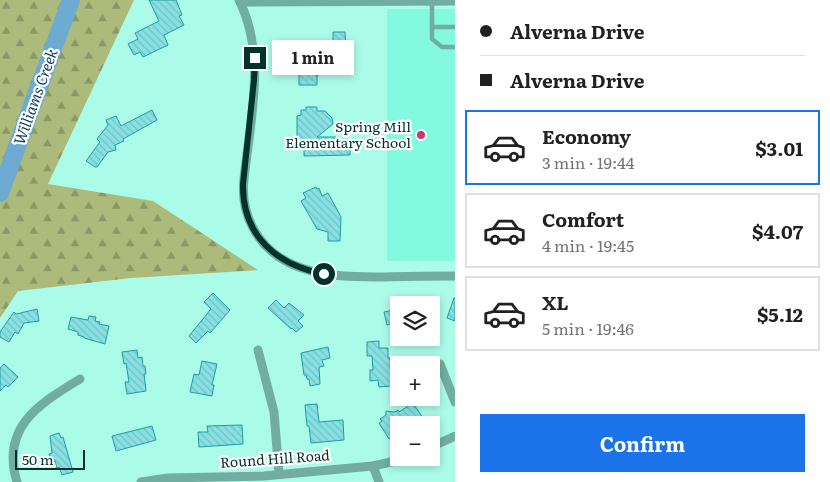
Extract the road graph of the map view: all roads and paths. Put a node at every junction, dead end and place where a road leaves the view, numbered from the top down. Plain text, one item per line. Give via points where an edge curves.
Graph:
1 (240, 1) edge
2 (432, 1) edge
3 (455, 1) edge
4 (432, 27) junction
5 (455, 27) edge
6 (455, 47) edge
7 (455, 276) edge
8 (258, 350) dead end
9 (440, 364) dead end
10 (80, 379) dead end
11 (455, 402) edge
12 (455, 436) edge
13 (440, 444) edge
14 (390, 462) edge
15 (372, 466) junction
16 (278, 474) junction
17 (17, 482) edge
18 (142, 482) edge
19 (379, 482) edge

1 - 2 street
1 - 7 street via 251,32 255,65 243,184 245,206 261,241 281,259 302,269 341,276
2 - 3 street
2 - 4 lane
4 - 5 lane
4 - 6 lane via 432,39 442,47
8 - 16 street via 274,412
9 - 11 street
10 - 17 street via 27,412 16,425 9,454
12 - 13 street
14 - 15 street, Round Hill Road
15 - 16 street, Round Hill Road
15 - 19 street
16 - 18 street, Round Hill Road

